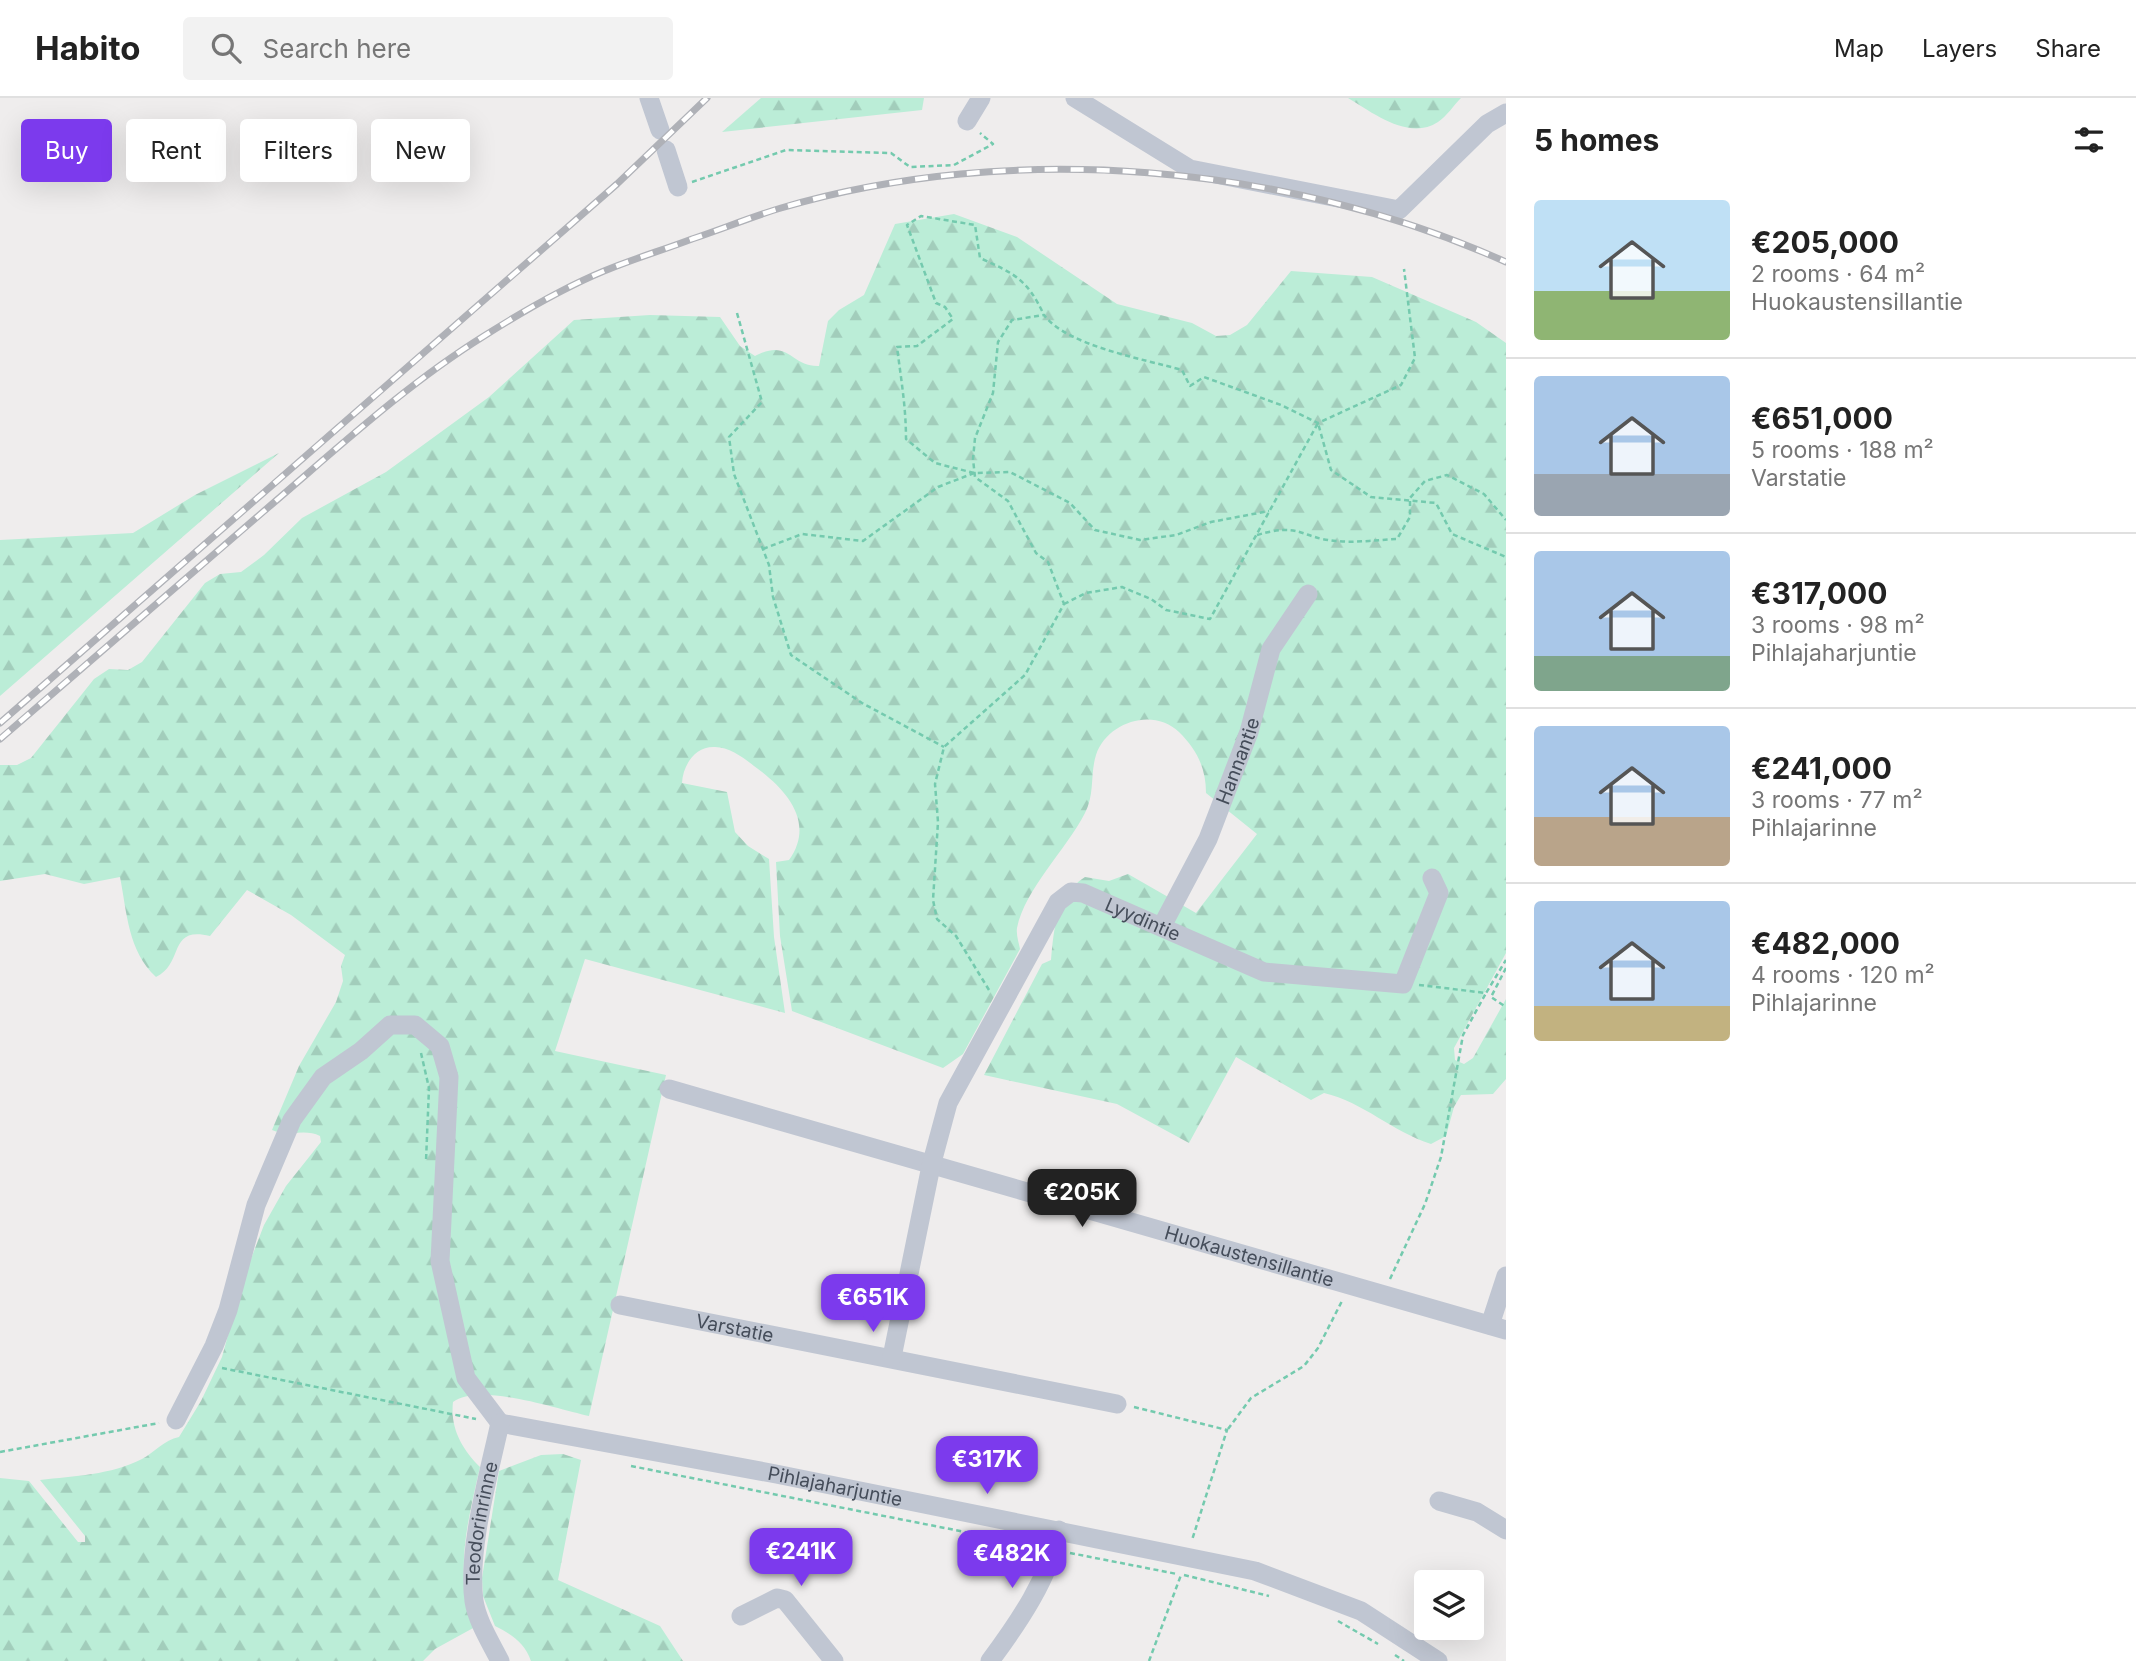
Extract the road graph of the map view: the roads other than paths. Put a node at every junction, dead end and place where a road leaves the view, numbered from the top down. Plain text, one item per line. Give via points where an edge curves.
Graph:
1 (649, 98) edge
2 (981, 98) edge
3 (1075, 98) edge
4 (1506, 113) edge
5 (967, 121) road end
6 (660, 130) dead end
7 (666, 150) dead end
8 (678, 187) road end
9 (1308, 594) dead end
10 (1432, 878) dead end
11 (1163, 926) junction
12 (669, 1089) dead end
13 (931, 1166) junction
14 (1506, 1276) edge
15 (620, 1305) dead end
16 (1498, 1327) edge
17 (892, 1357) junction
18 (1117, 1404) road end
19 (176, 1420) road end
20 (500, 1423) junction
21 (1439, 1501) dead end
22 (1506, 1530) edge
23 (1059, 1531) junction
24 (741, 1616) dead end
25 (500, 1661) edge
26 (834, 1661) edge
27 (990, 1661) edge
28 (1438, 1661) edge

1 - 6 street
2 - 5 street
3 - 4 street via 1189,169 1399,211 1487,124
7 - 8 street
9 - 11 street, Hannantie via 1271,649 1249,732 1208,839
10 - 11 street, Lyydintie via 1439,893 1403,984 1264,972
11 - 13 street, Lyydintie via 1102,899 1071,892 1058,902 948,1103
12 - 13 street, Huokaustensillantie
13 - 16 street, Huokaustensillantie
13 - 17 street
14 - 16 street
15 - 17 street, Varstatie
17 - 18 street, Varstatie
19 - 20 street via 229,1310 256,1205 292,1120 323,1077 390,1025 415,1025 440,1046 449,1077 440,1261 466,1378
20 - 23 street, Pihlajaharjuntie
20 - 25 street, Teodorinrinne via 473,1578 474,1604
21 - 22 street via 1477,1512
23 - 27 street via 1052,1562
23 - 28 street, Pihlajaharjuntie via 1255,1571 1291,1583 1361,1611
24 - 26 street via 777,1598 785,1600

